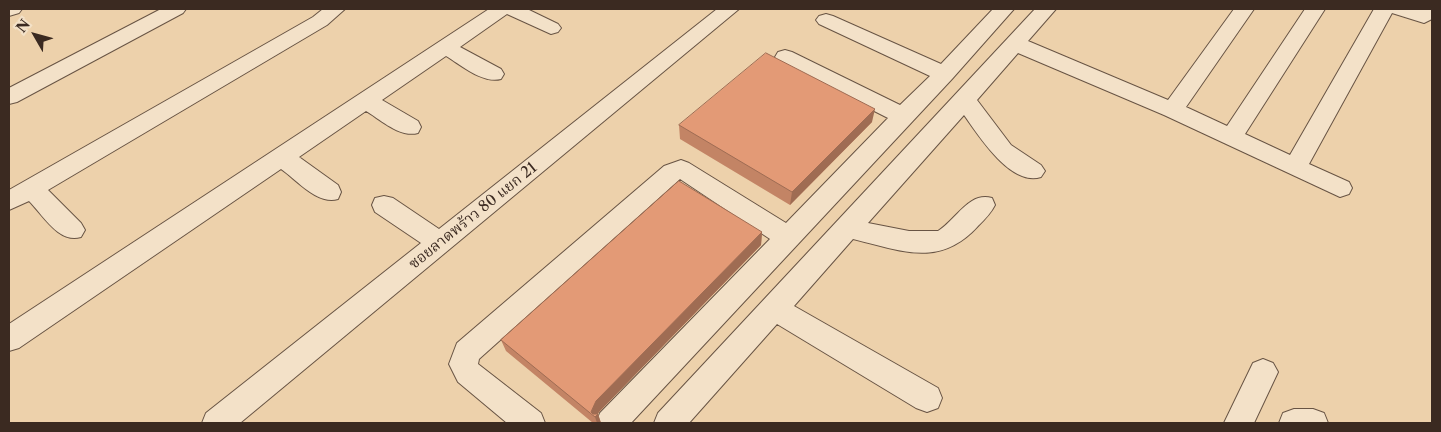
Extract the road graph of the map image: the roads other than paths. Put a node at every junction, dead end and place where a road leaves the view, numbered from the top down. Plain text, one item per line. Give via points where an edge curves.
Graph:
1 (176, 9) edge
2 (335, 9) edge
3 (502, 9) edge
4 (512, 9) edge
5 (730, 9) edge
6 (1004, 9) edge
7 (1046, 9) edge
8 (1244, 9) edge
9 (1315, 9) edge
10 (1384, 9) edge
11 (1399, 9) edge
12 (1427, 9) edge
13 (826, 20) dead end
14 (551, 28) dead end
15 (1016, 44) junction
16 (445, 47) junction
17 (785, 57) dead end
18 (494, 74) dead end
19 (944, 74) junction
20 (9, 97) edge
21 (364, 100) junction
22 (965, 100) junction
23 (1172, 110) junction
24 (904, 116) junction
25 (410, 127) dead end
26 (1232, 137) junction
27 (281, 156) junction
28 (1296, 166) junction
29 (1033, 171) dead end
30 (32, 188) junction
31 (1340, 188) dead end
32 (329, 192) dead end
33 (9, 201) edge
34 (384, 205) dead end
35 (983, 205) dead end
36 (849, 228) junction
37 (72, 230) dead end
38 (788, 237) junction
39 (440, 243) junction
40 (775, 309) junction
41 (9, 339) edge
42 (1262, 372) dead end
43 (927, 398) dead end
44 (218, 423) edge
45 (530, 423) edge
46 (611, 423) edge
47 (669, 423) edge
48 (1239, 423) edge
49 (1294, 423) edge
50 (1313, 423) edge

1 - 20 street
2 - 30 street via 320,22
3 - 16 street
4 - 14 street
5 - 39 street, ซอยลาดพร้าว 80 แยก 21
6 - 19 street
7 - 15 street
8 - 23 street
9 - 26 street
10 - 28 street
11 - 12 street via 1424,17
13 - 19 street
15 - 22 street
15 - 23 street
16 - 18 street
16 - 21 street
17 - 24 street
19 - 24 street
21 - 25 street
21 - 27 street
22 - 29 street via 1003,151
22 - 36 street
23 - 26 street
24 - 38 street
26 - 28 street
27 - 32 street
27 - 41 street
28 - 31 street
30 - 33 street
30 - 37 street
34 - 39 street
35 - 36 street via 941,241 919,242
36 - 40 street
38 - 45 street via 691,174 681,169 672,172 467,352 464,364 468,373
38 - 46 street
39 - 44 street, ซอยลาดพร้าว 80 แยก 21
40 - 43 street
40 - 47 street
42 - 48 street
49 - 50 street

